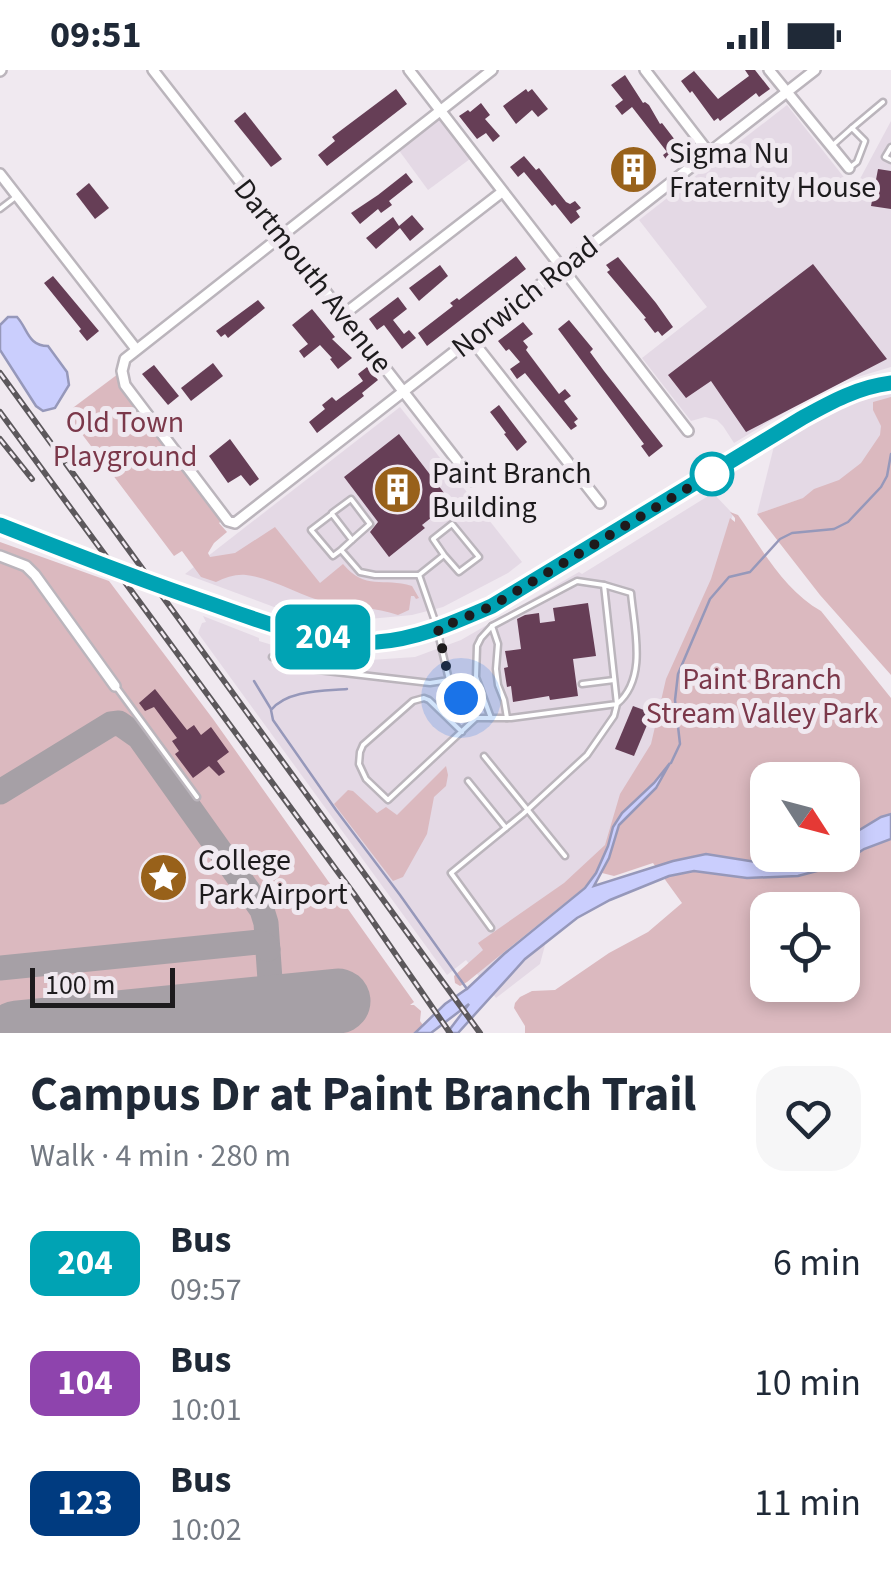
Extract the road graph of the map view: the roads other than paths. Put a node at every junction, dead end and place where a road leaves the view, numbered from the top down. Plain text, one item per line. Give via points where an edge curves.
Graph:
1 (409, 70) edge
2 (492, 70) edge
3 (645, 70) edge
4 (769, 70) edge
5 (815, 70) edge
6 (159, 72) edge
7 (787, 92) junction
8 (883, 102) dead end
9 (440, 112) junction
10 (852, 128) junction
11 (832, 146) junction
12 (891, 147) edge
13 (709, 153) junction
14 (891, 160) edge
15 (849, 168) joint
16 (0, 174) edge
17 (502, 192) junction
18 (17, 196) junction
19 (0, 209) edge
20 (280, 236) junction
21 (561, 269) junction
22 (343, 315) junction
23 (471, 338) junction
24 (136, 349) junction
25 (891, 383) edge
26 (404, 391) junction
27 (688, 431) dead end
28 (473, 481) dead end
29 (600, 503) dead end
30 (332, 514) junction
31 (0, 525) edge
32 (352, 540) junction
33 (341, 550) junction
34 (444, 555) junction
35 (0, 556) edge
36 (419, 575) junction
37 (604, 585) junction
38 (492, 626) junction
39 (438, 629) junction
40 (272, 657) dead end
41 (449, 680) junction
42 (614, 680) junction
43 (582, 684) dead end
44 (115, 686) joint
45 (617, 704) junction
46 (476, 718) junction
47 (491, 718) junction
48 (507, 718) junction
49 (462, 732) junction
50 (484, 756) dead end
51 (468, 781) dead end
52 (197, 797) dead end
53 (528, 809) junction
54 (506, 828) junction
55 (565, 856) dead end
56 (491, 928) dead end

1 - 9 street
2 - 9 street
3 - 13 street
4 - 7 street
5 - 7 street, Norwich Road
6 - 20 street, Dartmouth Avenue
7 - 11 street
7 - 13 street, Norwich Road
8 - 10 lane
9 - 17 street
9 - 20 street
10 - 11 lane
10 - 15 lane via 865,142
11 - 15 street
12 - 14 lane via 885,157
13 - 21 street, Norwich Road
16 - 18 street
17 - 21 street
17 - 22 street
18 - 19 lane
18 - 24 street
20 - 22 street, Dartmouth Avenue
20 - 24 street
21 - 23 street, Norwich Road
21 - 27 street
22 - 26 street, Dartmouth Avenue
23 - 26 street, Norwich Road
23 - 29 street
24 - 26 street, Norwich Road via 122,366 125,385 228,522
25 - 39 main road via 815,411 492,606
26 - 28 street, Dartmouth Avenue
30 - 32 lane
30 - 32 lane via 351,498 370,524
30 - 33 lane via 311,530 333,556
31 - 39 main road via 288,630 378,642
32 - 33 lane
33 - 36 lane via 360,572
34 - 34 lane via 458,572 478,557 452,524 433,539
34 - 36 lane
35 - 44 street via 34,575
36 - 39 lane
37 - 38 lane via 578,581
37 - 42 lane
37 - 45 lane via 631,593 634,680
38 - 47 lane via 477,646 476,677
38 - 48 lane
39 - 41 lane
40 - 41 lane via 302,668 416,683
41 - 46 lane
42 - 43 lane
42 - 45 lane
44 - 52 lane
45 - 48 lane
45 - 53 lane via 588,755
46 - 47 lane
46 - 49 lane
47 - 48 lane
49 - 49 lane via 388,800 361,771 363,746 413,700 429,700
50 - 53 lane
51 - 54 lane
53 - 54 lane
53 - 55 lane
54 - 56 lane via 450,873

